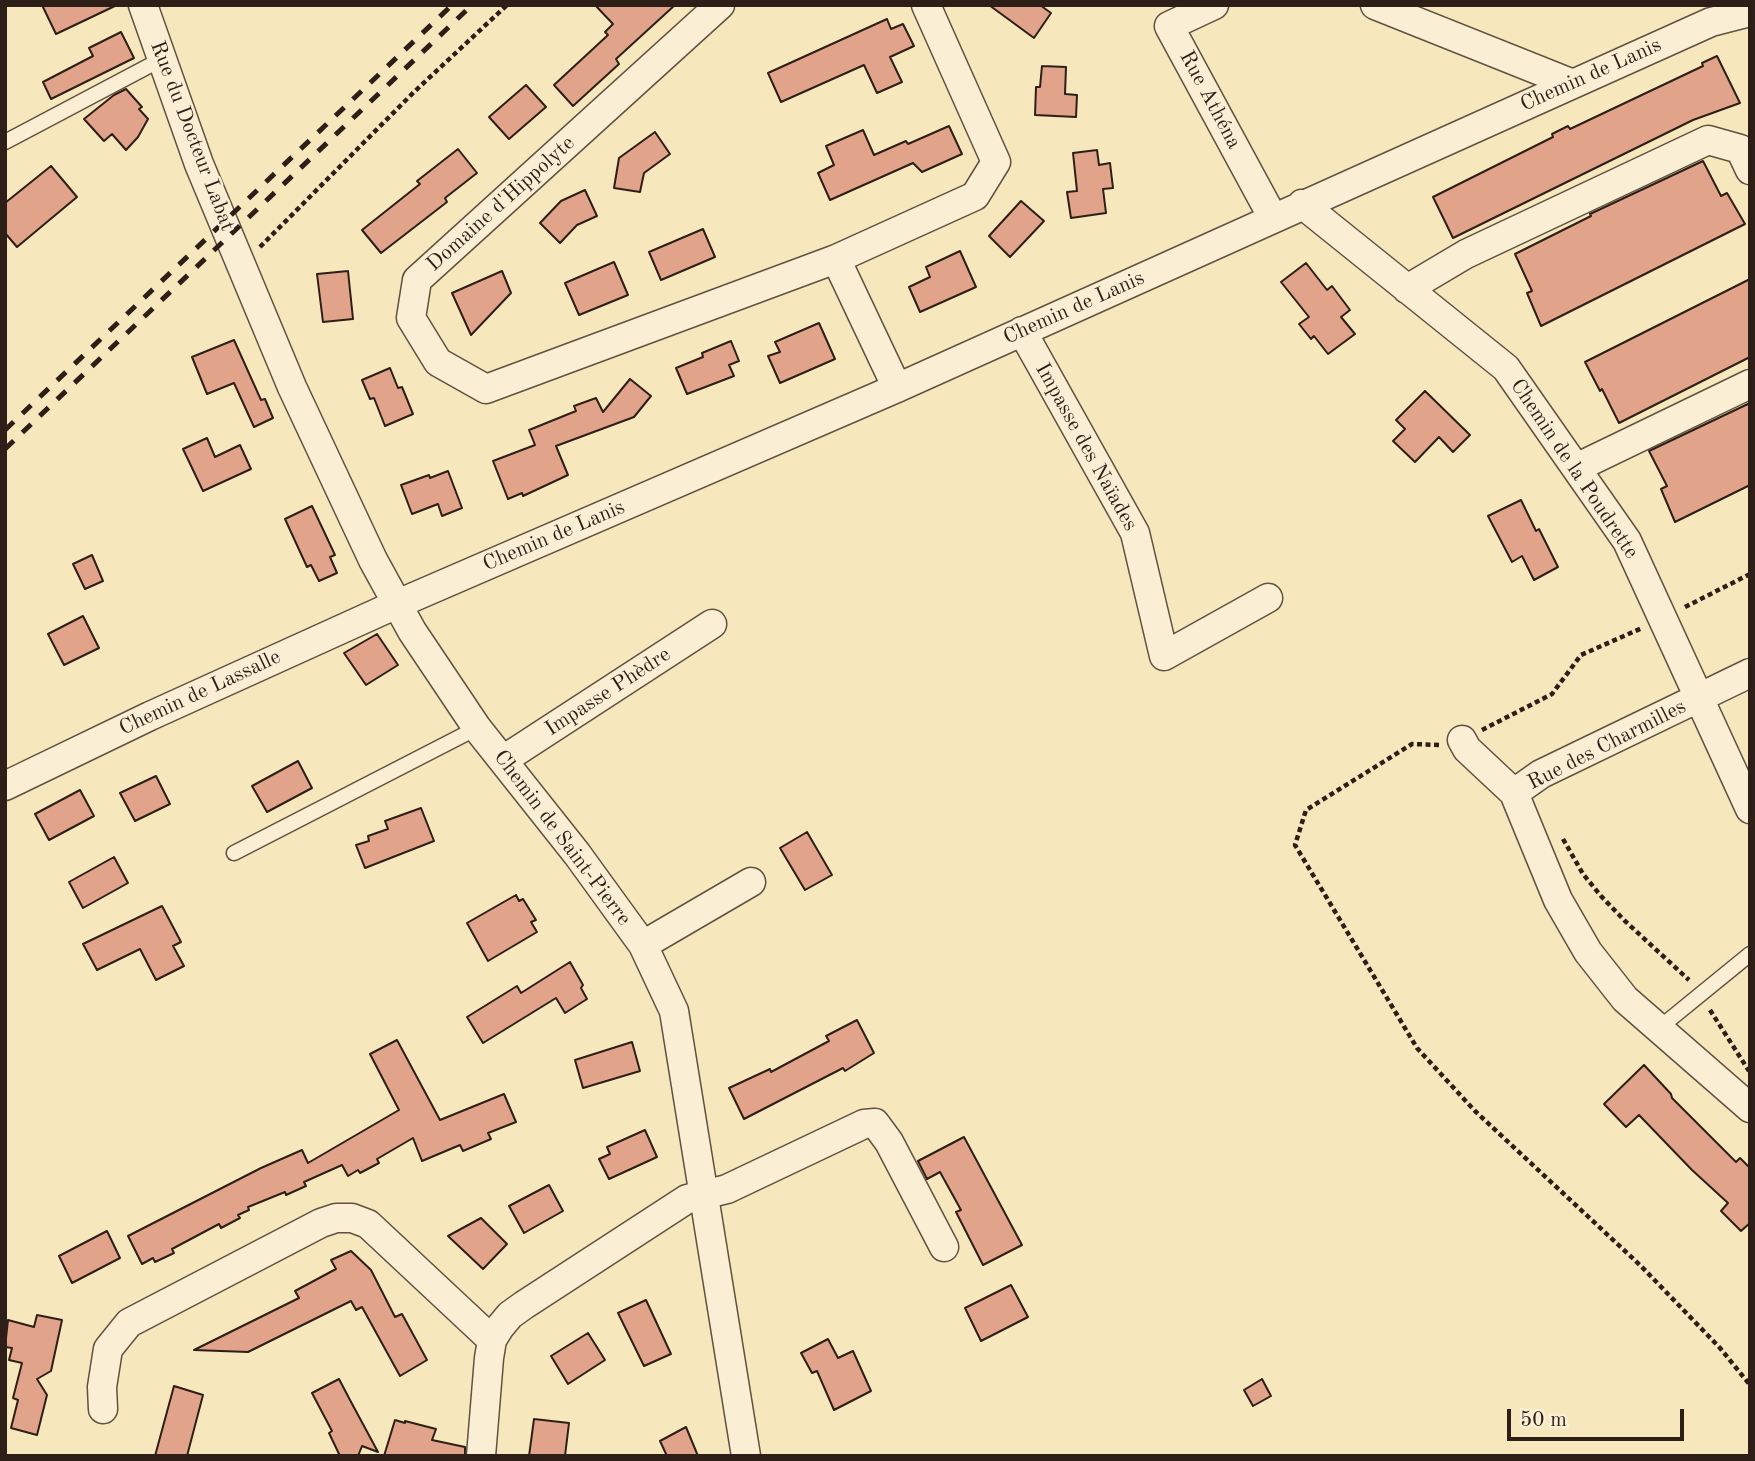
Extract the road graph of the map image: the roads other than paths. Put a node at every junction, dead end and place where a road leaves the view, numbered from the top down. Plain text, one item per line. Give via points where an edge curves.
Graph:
1 (143, 5) edge
2 (720, 5) edge
3 (926, 5) edge
4 (1214, 5) edge
5 (1375, 5) edge
6 (1750, 12) edge
7 (162, 59) junction
8 (1573, 84) junction
9 (5, 142) edge
10 (1746, 157) edge
11 (1302, 204) junction
12 (1273, 218) junction
13 (247, 259) joint
14 (836, 259) junction
15 (1407, 289) junction
16 (1022, 331) junction
17 (1750, 384) edge
18 (897, 388) junction
19 (1576, 468) junction
20 (1268, 598) dead end
21 (397, 604) junction
22 (712, 624) dead end
23 (1750, 673) edge
24 (1700, 698) junction
25 (477, 728) junction
26 (1473, 734) road end
27 (503, 760) junction
28 (5, 786) edge
29 (1514, 793) junction
30 (1750, 809) edge
31 (234, 853) dead end
32 (751, 882) dead end
33 (643, 945) junction
34 (1750, 954) edge
35 (1658, 1029) junction
36 (1750, 1108) edge
37 (705, 1196) junction
38 (944, 1247) dead end
39 (492, 1340) junction
40 (103, 1409) dead end
41 (481, 1456) edge
42 (746, 1456) edge

1 - 7 street, Rue du Docteur Labat
2 - 14 street, Domaine d'Hippolyte via 417,280 411,318 438,362 486,389
3 - 14 street, Domaine d'Hippolyte via 996,162 975,196
4 - 12 street, Rue Athéna via 1170,26
5 - 8 street
6 - 8 street, Chemin de Lanis via 1711,22
7 - 9 lane
7 - 13 street, Rue du Docteur Labat via 199,164
8 - 11 street, Chemin de Lanis
10 - 15 street via 1708,140 1466,254
11 - 12 street, Chemin de Lanis
11 - 15 street, Chemin de la Poudrette
12 - 16 street, Chemin de Lanis
13 - 21 street, Chemin de Saint-Pierre via 292,387
14 - 18 street
15 - 19 street, Chemin de la Poudrette via 1506,368
16 - 18 street, Chemin de Lanis
16 - 20 street, Impasse des Naïades via 1135,533 1164,656
17 - 19 street
18 - 21 street, Chemin de Lanis
19 - 24 street, Chemin de la Poudrette via 1627,541
21 - 25 street, Chemin de Saint-Pierre
21 - 28 street, Chemin de Lassalle
22 - 27 street, Impasse Phèdre
23 - 24 street, Rue des Charmilles
24 - 29 street, Rue des Charmilles via 1541,775
24 - 30 street, Chemin de la Poudrette
25 - 27 street, Chemin de Saint-Pierre
25 - 31 lane
26 - 29 street, Rue des Charmilles via 1467,749
27 - 33 street, Chemin de Saint-Pierre
29 - 35 street, Rue des Charmilles via 1558,900 1588,952 1625,999
32 - 33 street
33 - 37 street, Chemin de Saint-Pierre via 674,1011
34 - 35 lane
35 - 36 street, Rue des Charmilles
37 - 38 street via 875,1123
37 - 39 street via 687,1199 524,1305 510,1315
37 - 42 street, Chemin de Saint-Pierre
39 - 40 street via 368,1224 336,1218 129,1323 108,1349
39 - 41 street

